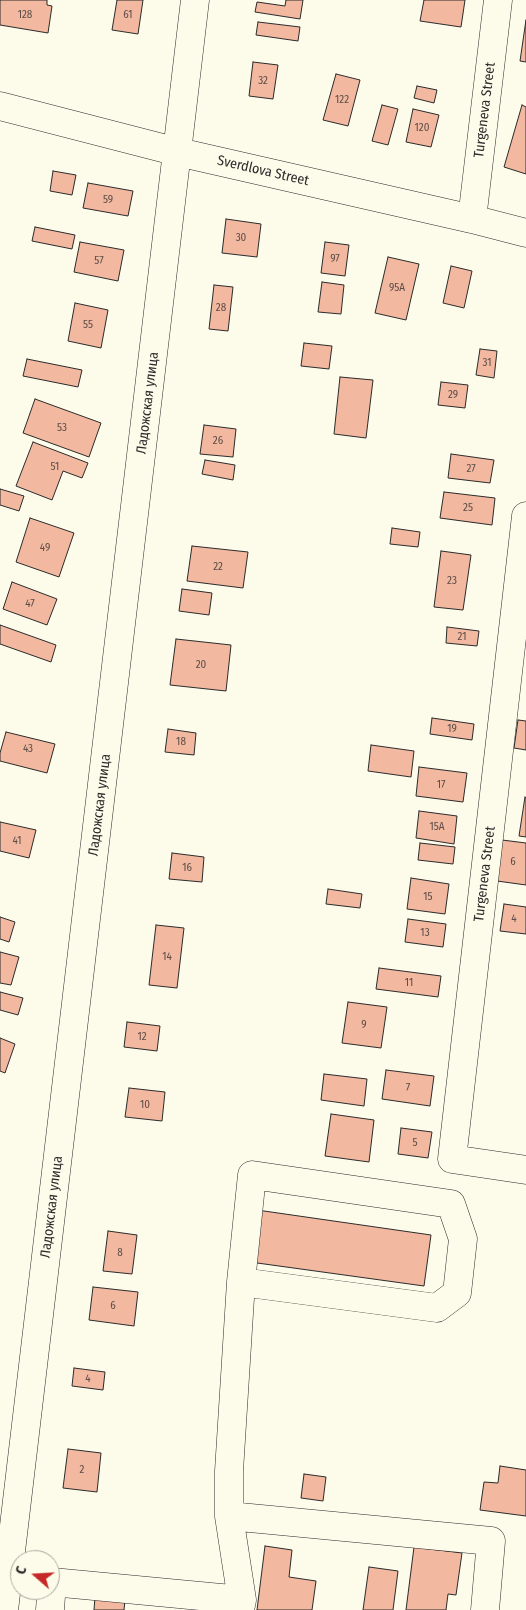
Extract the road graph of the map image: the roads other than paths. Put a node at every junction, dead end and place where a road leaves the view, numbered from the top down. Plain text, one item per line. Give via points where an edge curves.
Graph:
1 (195, 0) edge
2 (498, 0) edge
3 (0, 106) edge
4 (178, 152) junction
5 (472, 219) junction
6 (526, 233) edge
7 (526, 516) edge
8 (526, 1170) edge
9 (240, 1282) junction
10 (228, 1516) junction
11 (241, 1605) edge
12 (4, 1610) edge
13 (50, 1610) edge
14 (485, 1610) edge

1 - 4 street, Ладожская улица
2 - 5 street, Turgeneva Street
3 - 4 street, Sverdlova Street
4 - 5 street, Sverdlova Street
4 - 12 street, Ладожская улица
5 - 6 street, Sverdlova Street
7 - 8 street, Turgeneva Street via 452,1159
9 - 9 street via 252,1175 451,1204 463,1239 457,1293 437,1308
9 - 10 street
10 - 11 street
10 - 14 street via 491,1541
11 - 13 street via 52,1582

